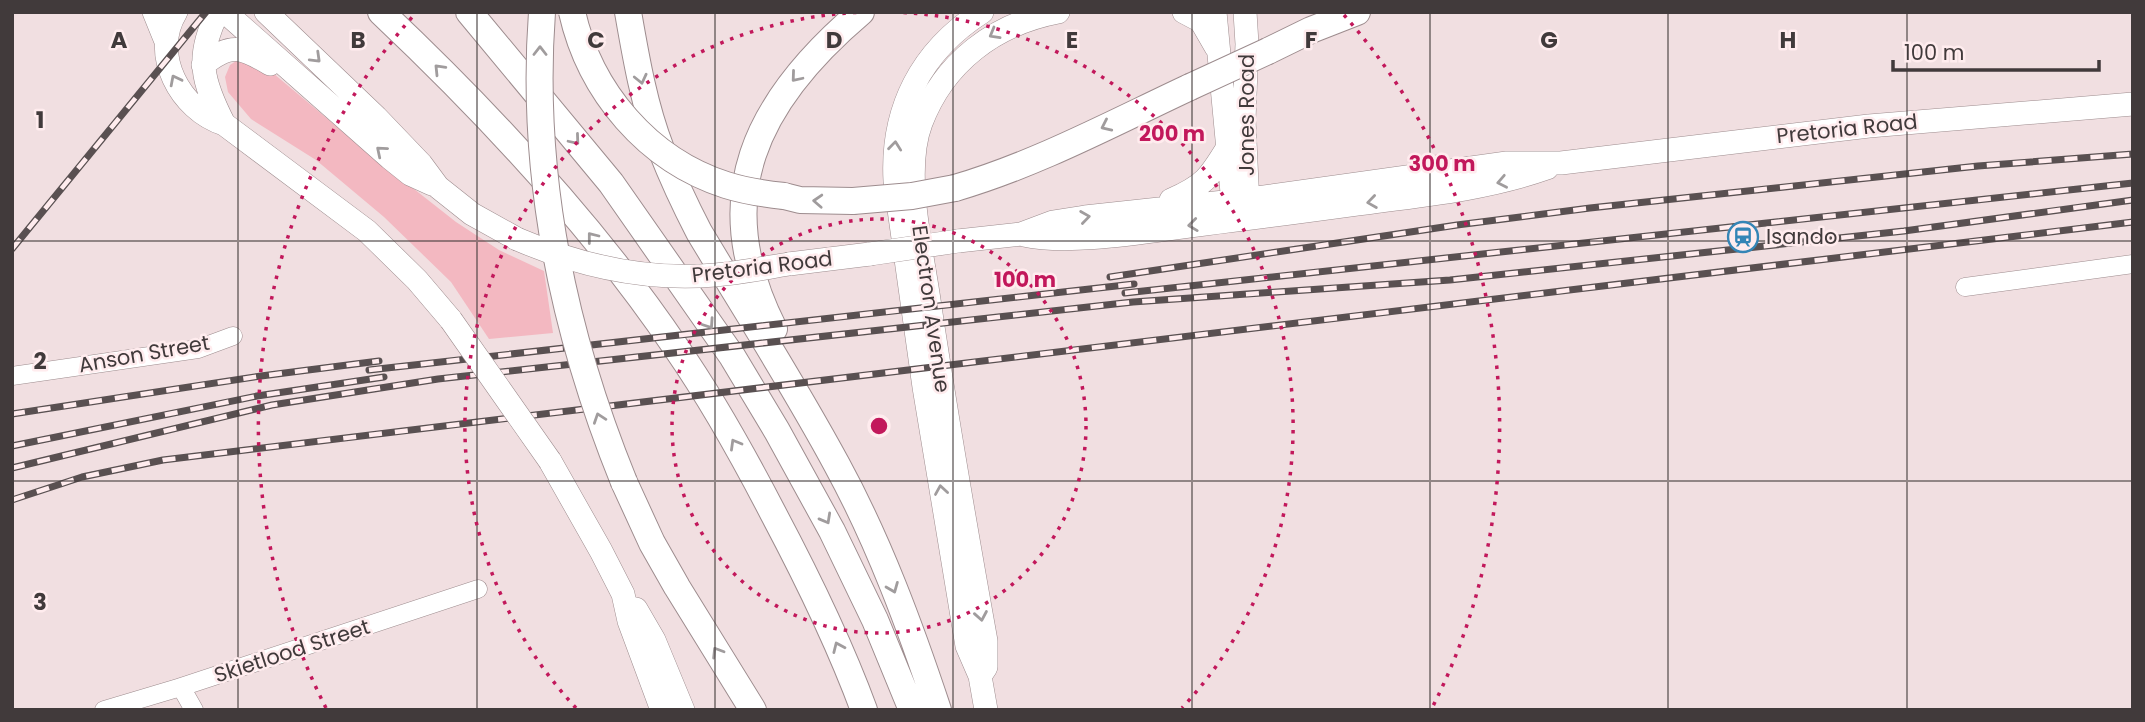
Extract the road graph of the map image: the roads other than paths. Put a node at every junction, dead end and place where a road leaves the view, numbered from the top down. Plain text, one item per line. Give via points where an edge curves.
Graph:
1 (154, 12) edge
2 (176, 12) edge
3 (218, 12) edge
4 (225, 12) edge
5 (266, 12) edge
6 (381, 12) edge
7 (469, 12) edge
8 (542, 12) edge
9 (572, 12) edge
10 (628, 12) edge
11 (861, 12) edge
12 (982, 12) edge
13 (1058, 12) edge
14 (1184, 12) edge
15 (1215, 12) edge
16 (1245, 12) edge
17 (1357, 12) edge
18 (165, 39) junction
19 (1219, 53) junction
20 (203, 65) junction
21 (309, 88) junction
22 (2133, 104) edge
23 (224, 124) junction
24 (1228, 147) junction
25 (438, 187) junction
26 (1151, 208) junction
27 (1241, 209) junction
28 (1021, 234) junction
29 (2133, 264) edge
30 (1965, 286) dead end
31 (233, 336) dead end
32 (12, 376) edge
33 (874, 539) junction
34 (478, 589) dead end
35 (623, 594) junction
36 (980, 676) junction
37 (181, 687) junction
38 (104, 710) edge
39 (194, 710) edge
40 (662, 710) edge
41 (683, 710) edge
42 (753, 710) edge
43 (864, 710) edge
44 (912, 710) edge
45 (938, 710) edge
46 (986, 710) edge

1 - 18 main road
2 - 18 main road
3 - 20 main road via 207,38
4 - 21 main road, Pretoria Road
5 -> 25 main road, Pretoria Road via 376,117
43 -> 6 highway via 806,575 751,471 677,349 560,199
7 -> 44 highway via 611,183 732,356 832,531
42 -> 8 highway, bridge via 659,554 624,482 586,382 556,259 542,153
17 -> 9 highway, bridge via 983,180 912,196 853,201 800,200 726,186 659,150 624,117 597,80
10 -> 33 highway via 648,108 679,192 821,437
11 -> 33 highway via 809,61 779,100 751,161 743,215 746,257 762,305 839,451
36 -> 12 main road, Electron Avenue via 967,646 954,570 924,387 894,154 903,113 920,73 955,30
13 -> 36 main road, Electron Avenue via 1019,22 970,51 939,87 920,124 915,148 914,193 926,281 986,641 986,667
14 - 19 main road via 1204,25
15 - 19 main road, Jones Road
16 - 27 main road, Jones Road
23 -> 18 main road via 201,114 185,97 170,72
19 - 24 main road, Jones Road
20 - 21 main road via 226,50 243,49
20 - 23 main road via 208,90
25 -> 21 main road, Pretoria Road via 410,174
22 - 27 main road, Pretoria Road via 1868,126 1561,163 1517,179 1440,193
23 - 35 main road, bridge via 367,231 451,320 550,461
24 - 26 main road via 1216,170 1194,191
24 - 27 main road, Jones Road
25 - 28 main road, Pretoria Road, bridge via 472,214 517,239 603,269 645,275 716,275
26 - 27 main road, Pretoria Road
28 -> 26 main road, Pretoria Road via 1053,222
27 -> 28 main road, Pretoria Road via 1067,238
29 - 30 street
31 - 32 street, Anson Street via 198,349
33 -> 45 highway
34 - 37 street, Skietlood Street
35 - 40 main road
35 - 41 main road via 654,640
36 - 46 main road, Electron Avenue
37 - 38 street, Skietlood Street
37 - 39 street

